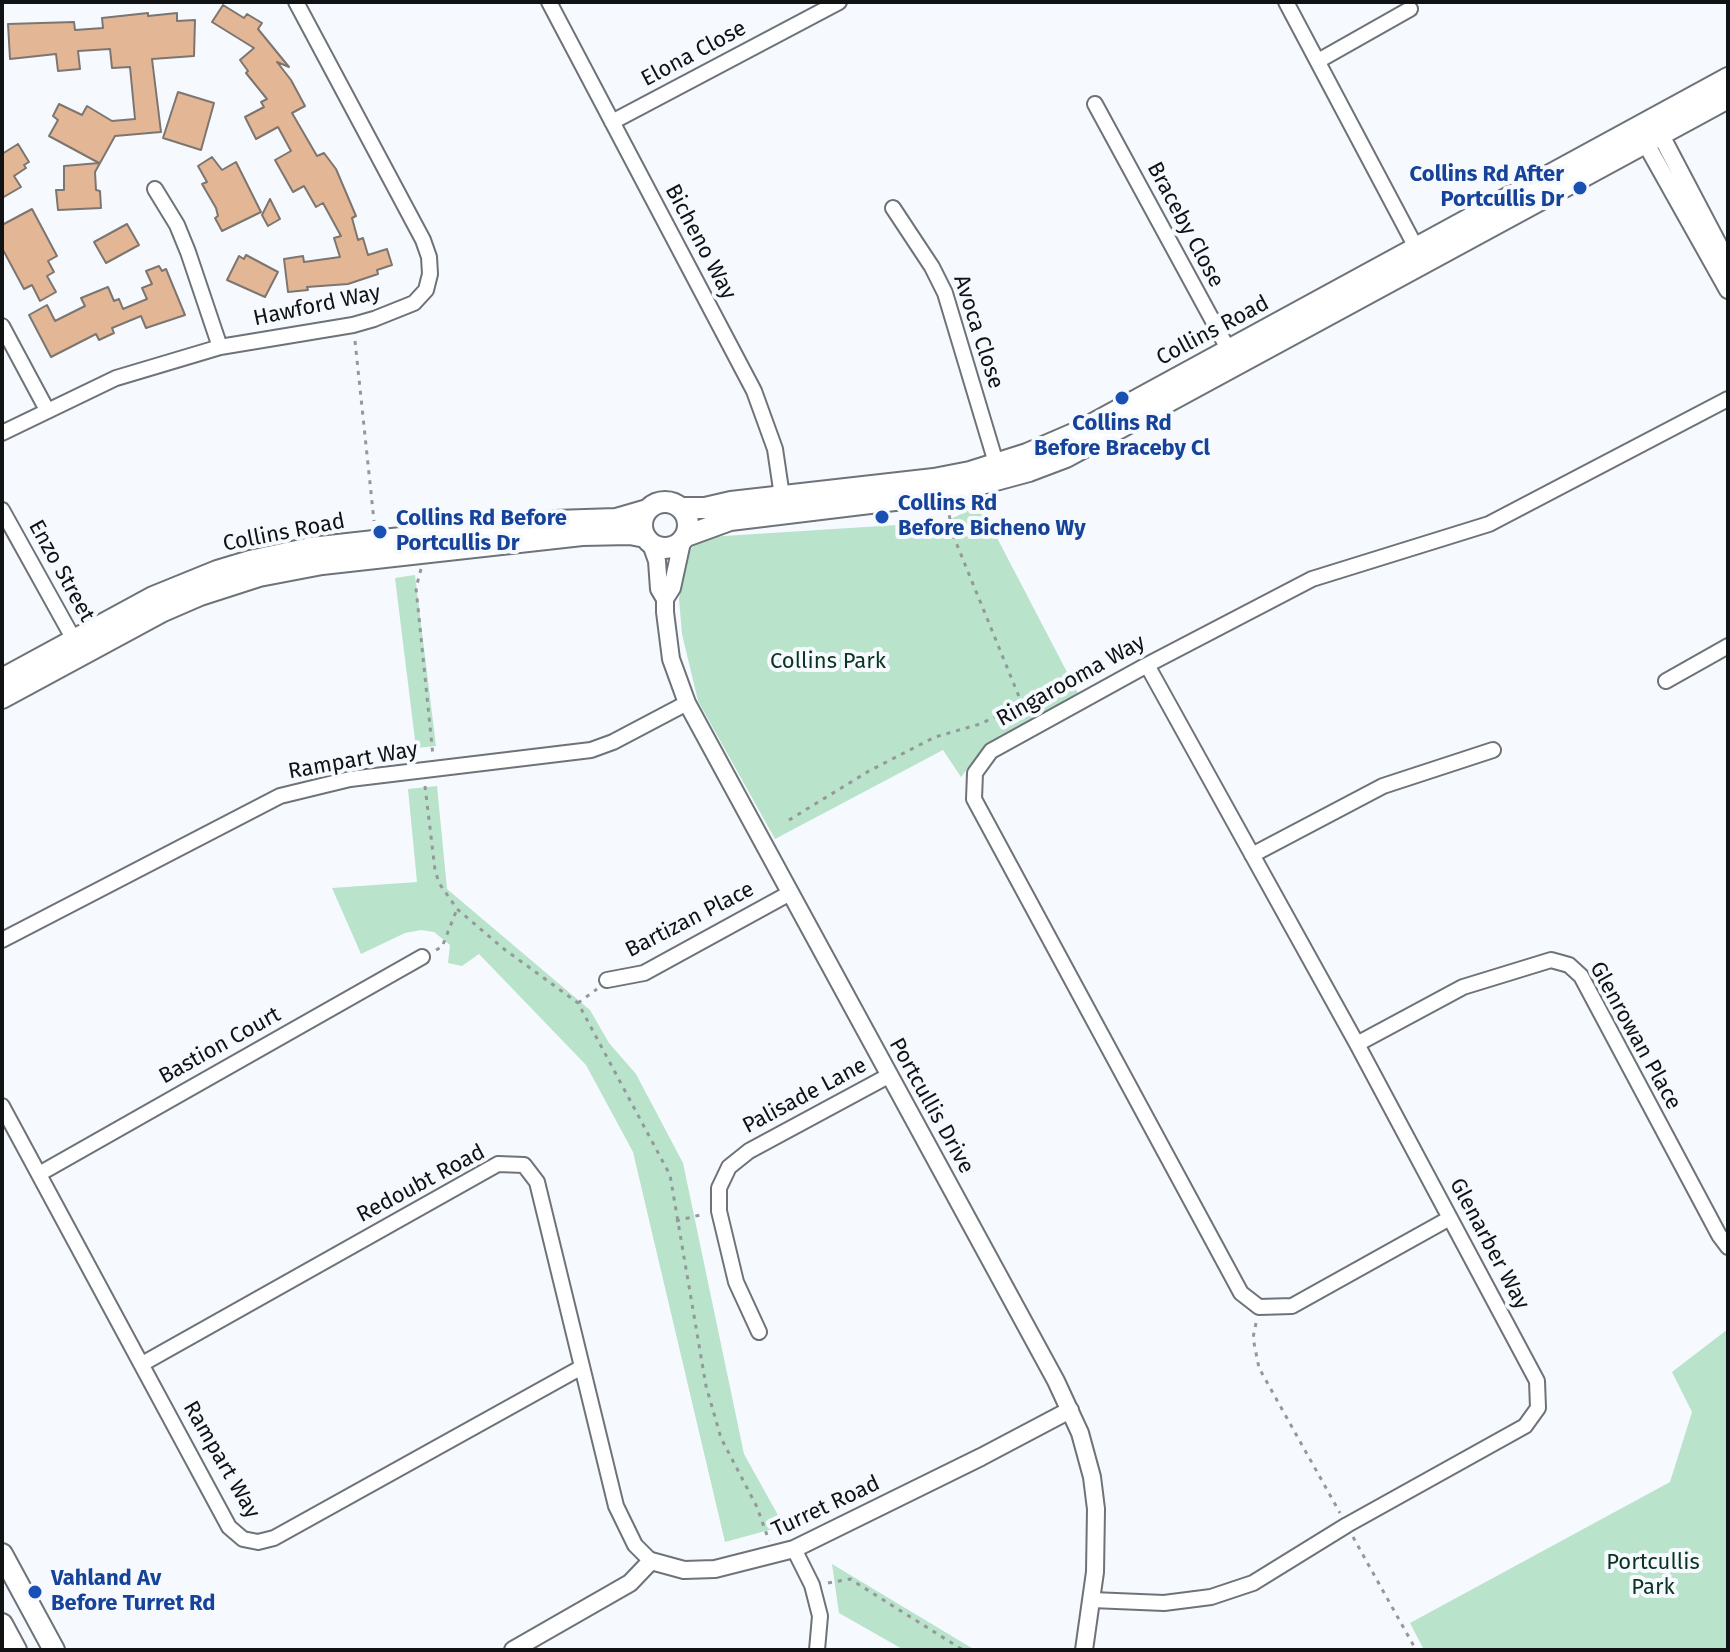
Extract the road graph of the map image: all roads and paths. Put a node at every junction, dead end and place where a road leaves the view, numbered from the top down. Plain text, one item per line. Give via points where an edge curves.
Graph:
1 (296, 2) edge
2 (549, 2) edge
3 (839, 2) edge
4 (1286, 2) edge
5 (1410, 9) dead end
6 (1318, 61) junction
7 (1728, 78) edge
8 (1728, 98) edge
9 (1095, 104) dead end
10 (612, 122) junction
11 (1648, 131) junction
12 (155, 189) dead end
13 (893, 208) dead end
14 (1420, 256) junction
15 (1728, 263) edge
16 (1728, 290) edge
17 (353, 325) junction
18 (2, 326) edge
19 (220, 347) junction
20 (1232, 358) junction
21 (1728, 399) edge
22 (47, 410) junction
23 (2, 433) edge
24 (998, 472) junction
25 (783, 504) junction
26 (682, 508) junction
27 (2, 510) edge
28 (647, 510) junction
29 (949, 514) dead end
30 (374, 521) dead end
31 (684, 539) junction
32 (648, 540) junction
33 (423, 562) dead end
34 (665, 599) junction
35 (1728, 646) edge
36 (78, 647) junction
37 (1147, 665) junction
38 (2, 679) edge
39 (1666, 681) dead end
40 (2, 698) edge
41 (687, 703) junction
42 (1493, 750) dead end
43 (433, 757) dead end
44 (424, 780) dead end
45 (789, 820) dead end
46 (1252, 855) junction
47 (790, 893) junction
48 (457, 909) junction
49 (2, 940) edge
50 (422, 957) joint
51 (607, 980) joint
52 (578, 1003) junction
53 (1357, 1044) junction
54 (890, 1075) junction
55 (2, 1106) edge
56 (39, 1174) junction
57 (719, 1211) junction
58 (1450, 1218) junction
59 (676, 1221) junction
60 (1728, 1247) edge
61 (1259, 1307) junction
62 (759, 1332) dead end
63 (142, 1364) junction
64 (582, 1367) junction
65 (1070, 1410) junction
66 (1347, 1525) junction
67 (794, 1549) junction
68 (2, 1554) edge
69 (774, 1556) junction
70 (651, 1561) junction
71 (812, 1585) junction
72 (1092, 1600) junction
73 (2, 1624) edge
74 (16, 1650) edge
75 (54, 1650) edge
76 (513, 1650) edge
77 (817, 1650) edge
78 (963, 1650) edge
79 (1084, 1650) edge
80 (1416, 1650) edge

1 - 17 street, Hawford Way via 429,257 426,290 414,303
2 - 10 street, Bicheno Way
3 - 10 street, Elona Close
4 - 6 street
5 - 6 street
6 - 14 street
7 - 11 main road, Collins Road
8 - 11 main road, Collins Road
9 - 20 street, Braceby Close
10 - 25 street, Bicheno Way via 754,391 775,449
11 - 14 main road, Collins Road
11 - 15 street
11 - 16 street
12 - 19 street via 177,225
13 - 24 street, Avoca Close via 945,293
14 - 20 main road, Collins Road
17 - 19 street, Hawford Way
17 - 30 path
18 - 22 street
19 - 22 street, Hawford Way via 116,378
20 - 24 main road, Collins Road
21 - 37 street, Ringarooma Way via 1489,524 1312,579
22 - 23 street, Hawford Way
24 - 25 main road, Collins Road
25 - 26 main road, Collins Road
25 - 31 main road, Collins Road
26 - 28 main road, Collins Road via 663,502
26 - 31 main road via 689,526
27 - 36 street, Enzo Street
28 - 32 main road via 642,527
28 - 36 main road, Collins Road via 616,519 555,521 279,554 182,584
29 - 45 path via 1022,704 935,737
31 - 32 main road, Collins Road via 665,549
31 - 34 street, Portcullis Drive
32 - 34 street, Portcullis Drive
32 - 36 main road, Collins Road via 630,534 582,535 292,569 200,595
33 - 43 path via 416,588
34 - 41 street, Portcullis Drive via 671,659
35 - 39 street
36 - 38 main road, Collins Road
36 - 40 main road, Collins Road
37 - 46 street, Glenarber Way
37 - 61 street, Ringarooma Way via 991,751 975,773 974,799 1241,1293
41 - 47 street, Portcullis Drive
41 - 49 street, Rampart Way via 591,750 350,779 280,796
42 - 46 street via 1383,786
44 - 48 path via 435,870
46 - 53 street, Glenarber Way
47 - 51 street, Bartizan Place via 644,973
47 - 54 street, Portcullis Drive
48 - 50 path via 442,947
48 - 52 path
50 - 56 street, Bastion Court
51 - 52 path
52 - 59 path via 670,1175
53 - 58 street, Glenarber Way
53 - 60 street, Glenrowan Place via 1463,987 1551,960 1569,965 1581,976
54 - 57 street, Palisade Lane via 749,1151 729,1167 719,1188
54 - 65 street, Portcullis Drive
55 - 56 street, Rampart Way
56 - 63 street, Rampart Way
57 - 59 path
57 - 62 street, Palisade Lane via 736,1282
58 - 61 street via 1292,1306
58 - 66 street, Glenarber Way via 1537,1381 1538,1408 1525,1426
59 - 69 path via 706,1386 721,1438 757,1507
61 - 66 path via 1253,1338 1259,1368
63 - 64 street, Rampart Way via 229,1527 243,1539 258,1542 274,1538
63 - 64 street, Redoubt Road via 498,1164 524,1165 537,1182
64 - 70 street, Redoubt Road via 616,1506 635,1545
65 - 67 street, Turret Road
65 - 72 street, Portcullis Drive via 1085,1446 1096,1509
66 - 72 street, Glenarber Way via 1253,1583 1211,1597 1164,1603
66 - 80 path
67 - 69 street, Turret Road
67 - 71 street
68 - 75 main road
69 - 70 street, Turret Road via 715,1569 684,1570
70 - 76 street via 630,1583
71 - 77 street via 820,1616
71 - 78 path via 850,1579
72 - 79 street, Portcullis Drive
73 - 74 main road

